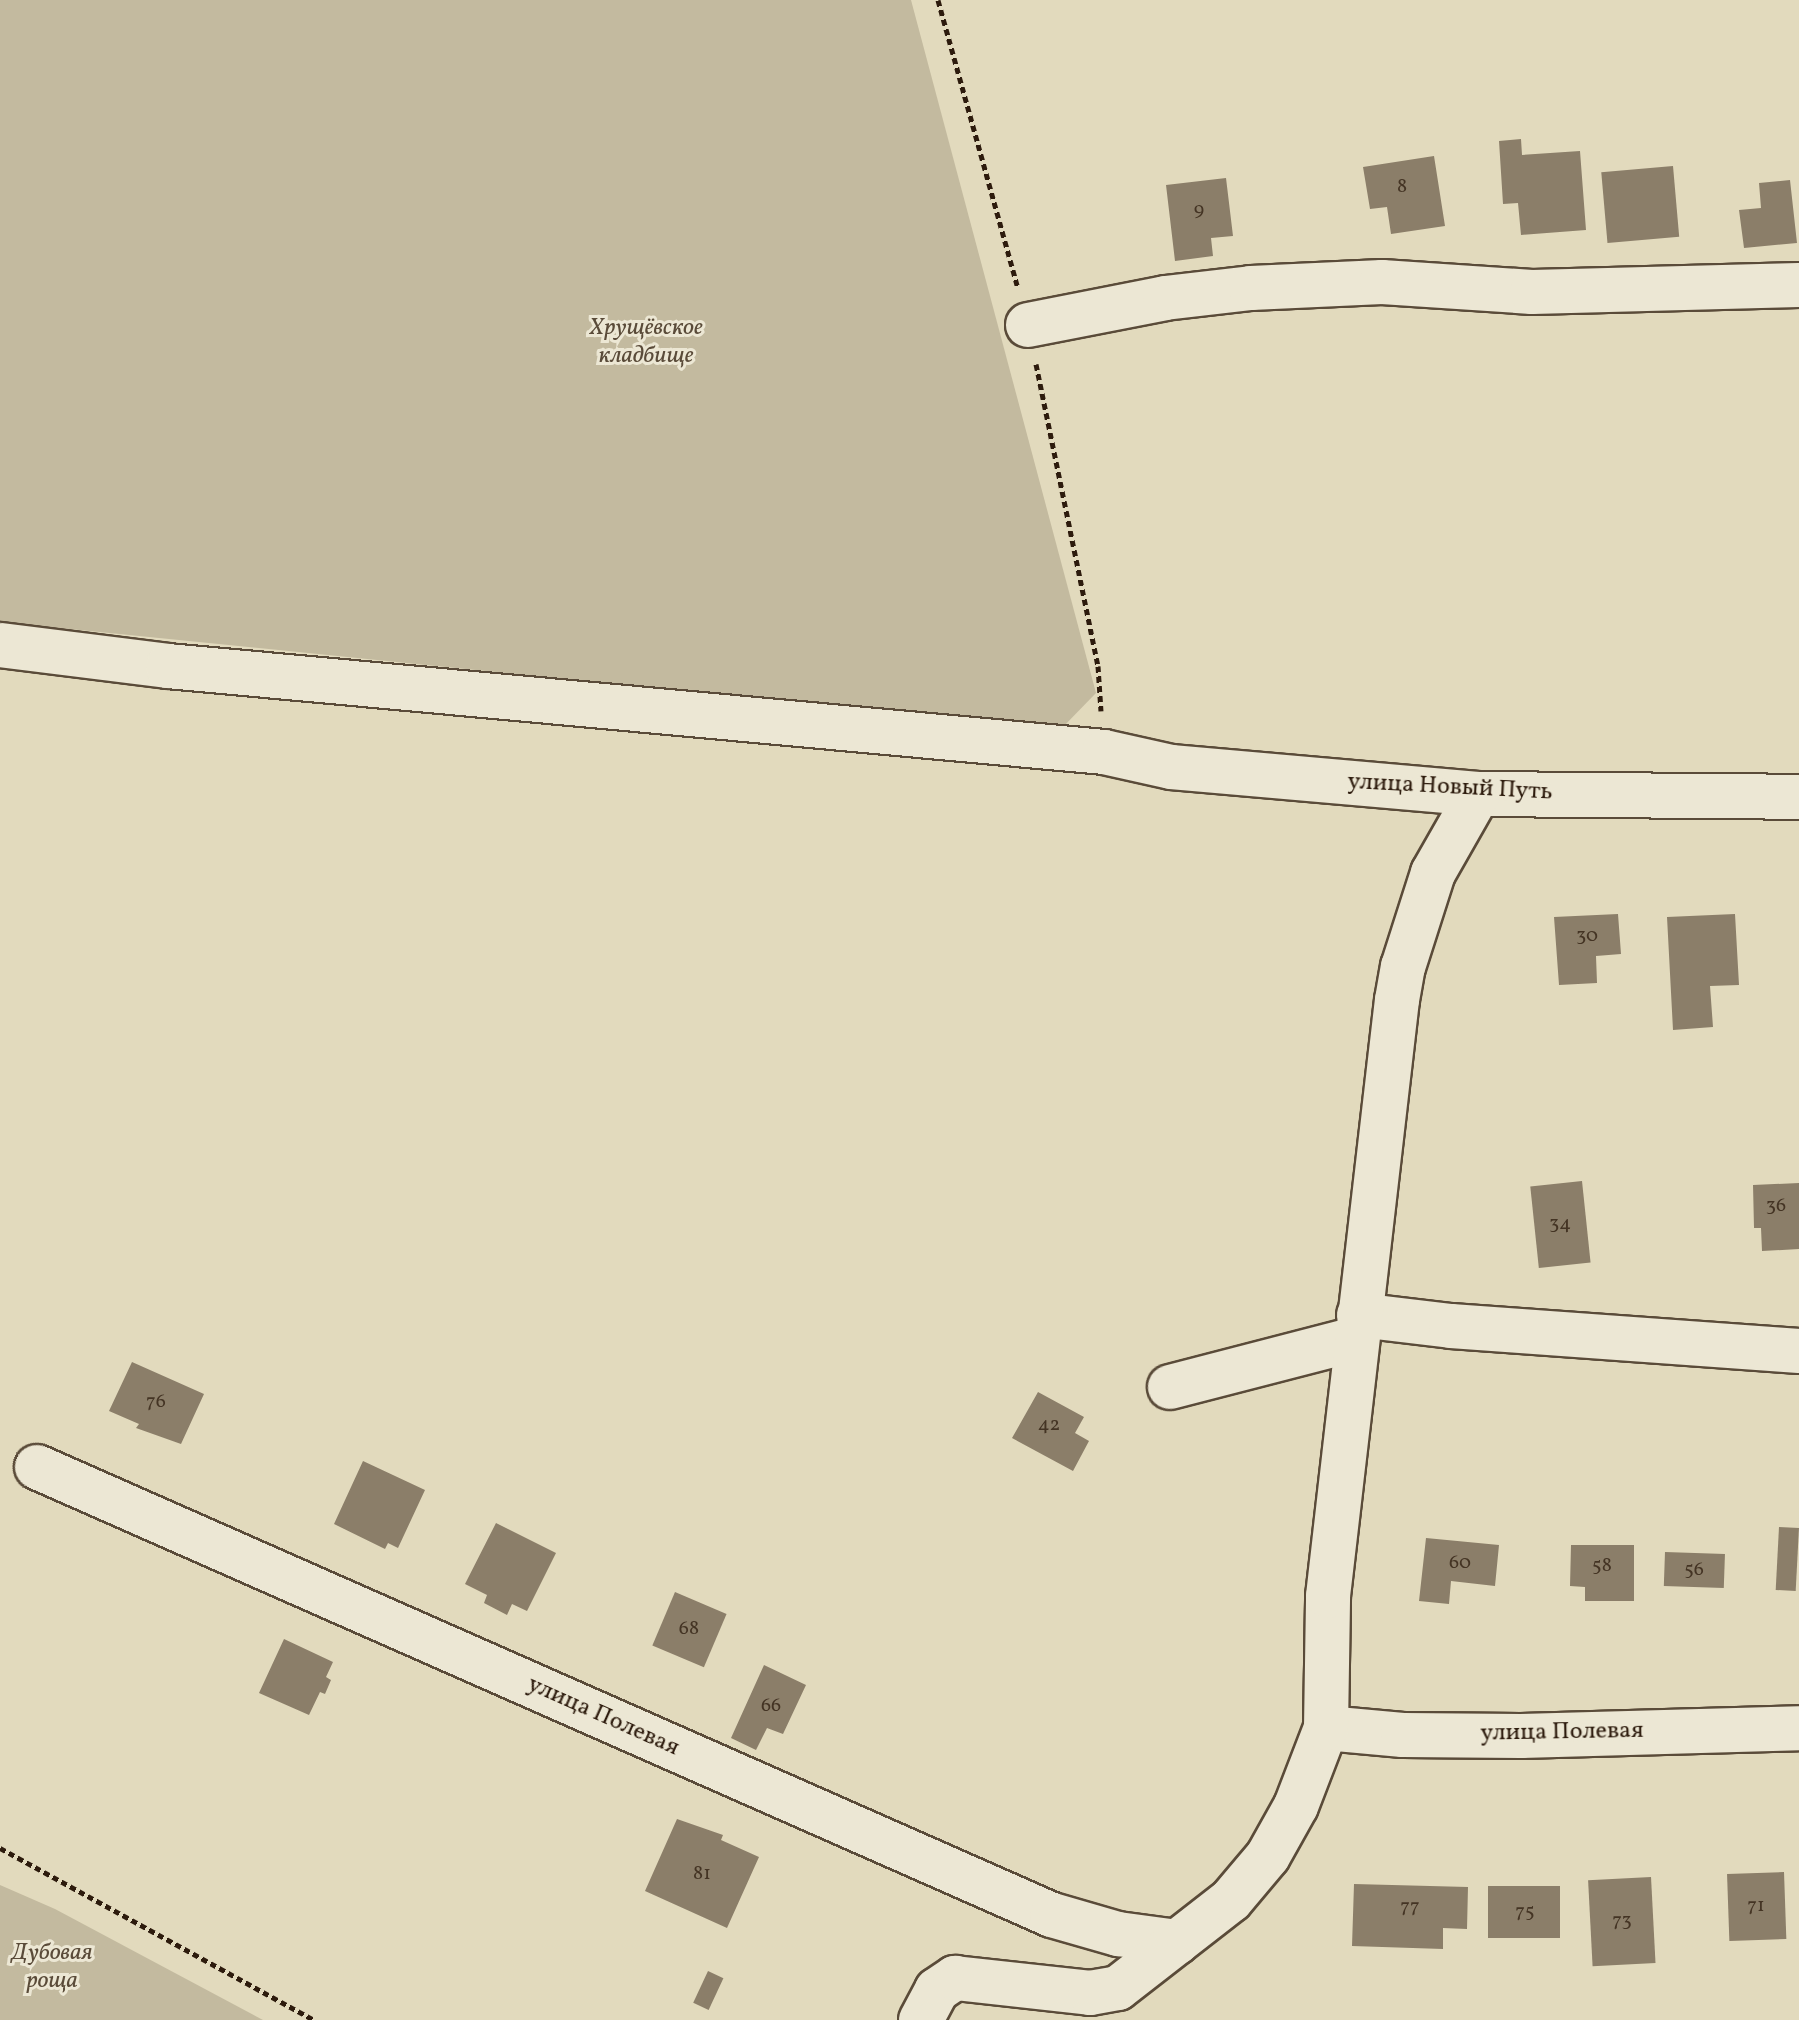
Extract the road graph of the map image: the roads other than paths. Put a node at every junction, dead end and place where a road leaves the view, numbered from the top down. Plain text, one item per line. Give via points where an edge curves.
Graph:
1 (1799, 285) edge
2 (1028, 325) road end
3 (0, 645) edge
4 (1478, 794) junction
5 (1799, 797) edge
6 (1358, 1327) junction
7 (1799, 1351) edge
8 (1170, 1387) dead end
9 (37, 1467) dead end
10 (1326, 1728) junction
11 (1799, 1728) edge
12 (1177, 1942) junction
13 (921, 2020) edge

1 - 2 street via 1532,292 1382,282 1266,287 1165,298
3 - 4 street, улица Новый Путь via 168,666 1104,752 1171,767
4 - 5 street, улица Новый Путь
4 - 6 street via 1433,873 1403,967
6 - 7 street via 1451,1326
6 - 8 street
6 - 10 street via 1328,1596
9 - 12 street, улица Полевая via 1052,1915 1118,1934
10 - 11 street, улица Полевая via 1521,1736
10 - 12 street via 1296,1806 1268,1856 1231,1900
12 - 13 street via 1106,1992 955,1978 937,1990

